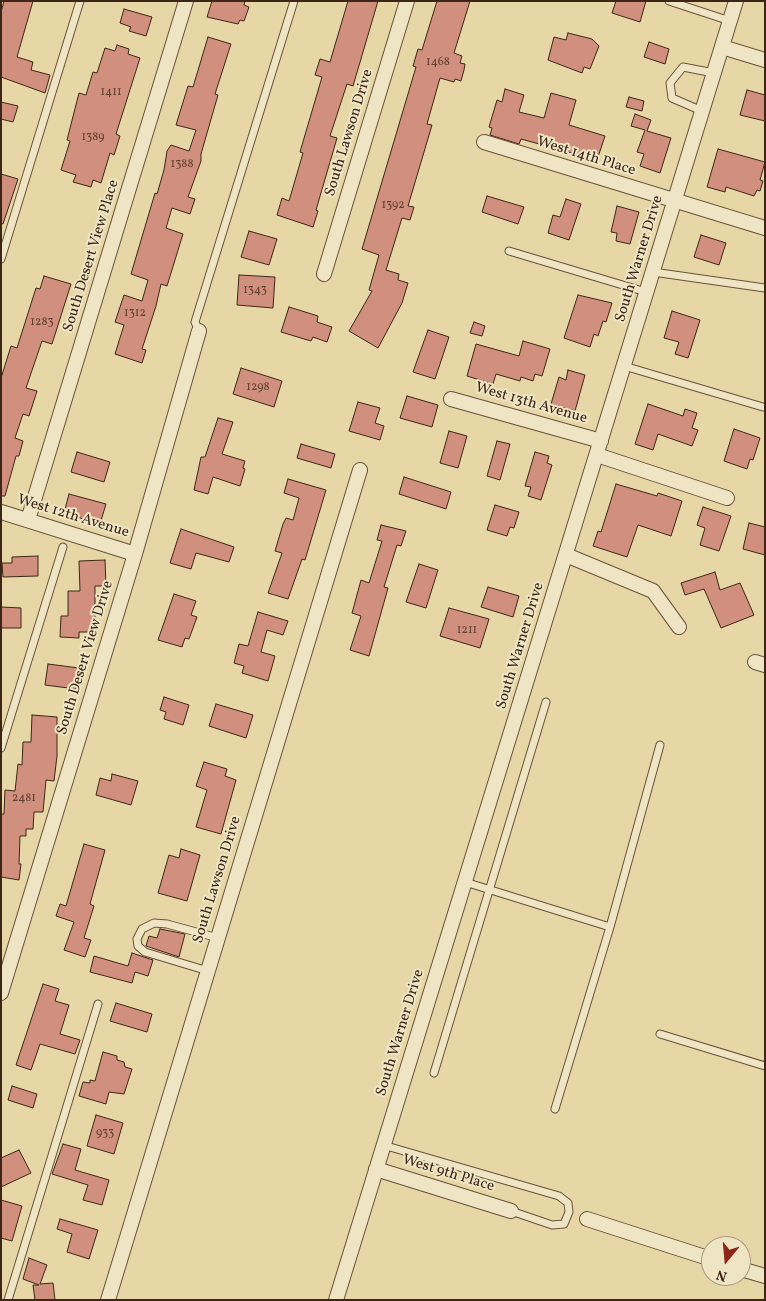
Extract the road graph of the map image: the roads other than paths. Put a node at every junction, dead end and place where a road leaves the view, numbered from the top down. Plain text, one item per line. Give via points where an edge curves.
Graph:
1 (80, 1) edge
2 (186, 1) edge
3 (294, 1) edge
4 (407, 1) edge
5 (669, 1) edge
6 (736, 1) edge
7 (730, 21) junction
8 (722, 47) junction
9 (765, 60) edge
10 (714, 73) junction
11 (702, 111) junction
12 (484, 142) dead end
13 (674, 201) junction
14 (765, 228) edge
15 (509, 251) dead end
16 (1, 259) edge
17 (652, 272) junction
18 (324, 274) dead end
19 (765, 288) edge
20 (646, 292) junction
21 (199, 331) joint
22 (624, 366) junction
23 (451, 399) dead end
24 (763, 408) dead end
25 (601, 441) junction
26 (597, 455) junction
27 (360, 470) dead end
28 (726, 498) dead end
29 (1, 512) edge
30 (28, 520) junction
31 (63, 547) dead end
32 (135, 554) junction
33 (566, 555) junction
34 (679, 627) dead end
35 (546, 702) dead end
36 (660, 745) dead end
37 (1, 748) edge
38 (465, 882) junction
39 (490, 890) junction
40 (610, 927) junction
41 (218, 938) junction
42 (208, 971) junction
43 (1, 993) edge
44 (98, 1004) dead end
45 (660, 1034) dead end
46 (765, 1066) edge
47 (434, 1073) dead end
48 (556, 1109) dead end
49 (383, 1145) junction
50 (376, 1169) junction
51 (511, 1211) joint
52 (587, 1220) dead end
53 (701, 1256) edge
54 (751, 1272) edge
55 (765, 1276) edge
56 (8, 1300) edge
57 (108, 1300) edge
58 (336, 1300) edge

1 - 16 lane
2 - 30 street, South Desert View Place
3 - 21 lane via 195,322
4 - 18 street, South Lawson Drive
5 - 7 lane
6 - 7 street, South Warner Drive
7 - 8 street, South Warner Drive
8 - 9 street
8 - 10 street, South Warner Drive
10 - 11 street, South Warner Drive
10 - 11 lane via 683,68 670,83 672,98
11 - 13 street, South Warner Drive
12 - 13 street, West 14th Place
13 - 14 street, West 14th Place
13 - 17 street, South Warner Drive
15 - 20 lane
17 - 19 lane
17 - 20 street, South Warner Drive
20 - 22 street, South Warner Drive
21 - 32 street, South Desert View Drive
22 - 24 lane
22 - 25 street, South Warner Drive
23 - 25 street, West 13th Avenue
25 - 26 street, South Warner Drive
26 - 28 street
26 - 33 street, South Warner Drive
27 - 41 street, South Lawson Drive
29 - 30 street, West 12th Avenue
30 - 32 street, West 12th Avenue
31 - 37 lane
32 - 43 street, South Desert View Drive
33 - 34 street via 652,591
33 - 38 street, South Warner Drive
35 - 39 lane
36 - 40 lane
38 - 39 lane
38 - 49 street, South Warner Drive
39 - 40 lane
39 - 47 lane
40 - 48 lane
41 - 42 street, South Lawson Drive
41 - 42 lane via 154,923 142,929 137,939 138,946 145,952
42 - 57 street, South Lawson Drive
44 - 56 lane
45 - 46 lane
49 - 50 street, South Warner Drive
49 - 51 lane via 559,1196 568,1202 569,1212 564,1224 552,1225
50 - 51 street, West 9th Place
50 - 58 street, South Warner Drive
52 - 53 street
54 - 55 street

